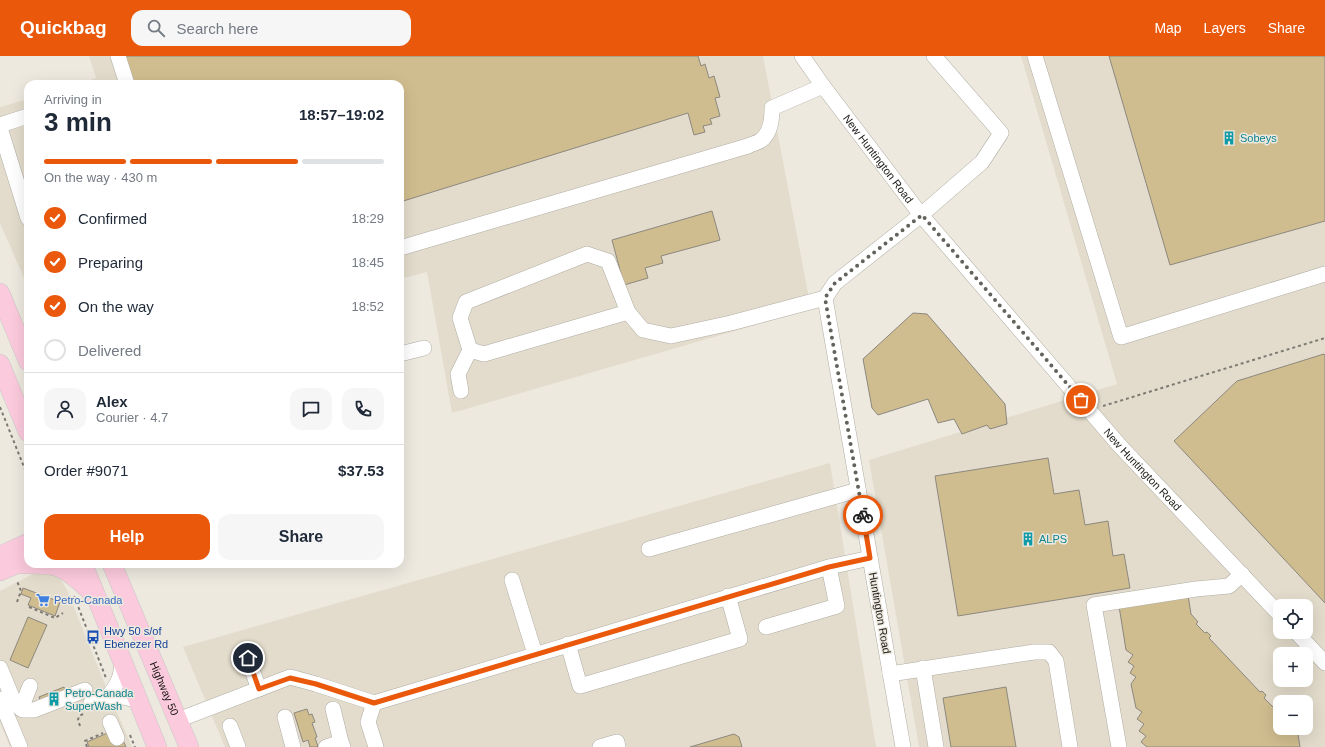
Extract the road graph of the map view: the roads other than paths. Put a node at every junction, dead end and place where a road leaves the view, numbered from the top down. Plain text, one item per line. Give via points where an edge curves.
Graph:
1 (118, 56) edge
2 (802, 56) edge
3 (934, 56) edge
4 (1035, 56) edge
5 (126, 80) edge
6 (823, 86) junction
7 (24, 118) edge
8 (0, 127) edge
9 (24, 205) edge
10 (922, 215) junction
11 (404, 247) edge
12 (1325, 274) edge
13 (0, 293) edge
14 (825, 298) junction
15 (628, 312) junction
16 (424, 348) dead end
17 (470, 350) junction
18 (24, 351) edge
19 (404, 353) edge
20 (0, 364) edge
21 (460, 391) dead end
22 (24, 422) edge
23 (858, 490) junction
24 (649, 550) dead end
25 (23, 555) edge
26 (0, 556) edge
27 (870, 558) junction
28 (829, 567) junction
29 (61, 568) edge
30 (85, 568) edge
31 (114, 568) edge
32 (0, 571) edge
33 (1242, 574) junction
34 (512, 580) dead end
35 (96, 596) junction
36 (728, 596) junction
37 (1273, 607) edge
38 (766, 627) dead end
39 (1302, 639) edge
40 (568, 644) junction
41 (535, 654) junction
42 (248, 658) dead end
43 (122, 661) junction
44 (1325, 664) edge
45 (0, 668) edge
46 (923, 668) junction
47 (890, 674) junction
48 (30, 686) dead end
49 (259, 689) junction
50 (110, 694) junction
51 (0, 699) edge
52 (139, 702) junction
53 (374, 703) junction
54 (21, 709) junction
55 (333, 709) dead end
56 (285, 718) dead end
57 (178, 720) junction
58 (230, 726) dead end
59 (342, 744) edge
60 (20, 747) edge
61 (158, 747) edge
62 (189, 747) edge
63 (238, 747) edge
64 (294, 747) edge
65 (326, 747) edge
66 (376, 747) edge
67 (600, 747) edge
68 (618, 747) edge
69 (903, 747) edge
70 (936, 747) edge
71 (1070, 747) edge
72 (1119, 747) edge

1 - 5 street
2 - 6 street, New Huntington Road
3 - 10 street via 1001,133 982,162
4 - 12 street via 1121,337
6 - 10 street, New Huntington Road
6 - 11 street via 772,108 772,120 767,134 760,141
7 - 8 street
8 - 9 street
10 - 14 street via 835,283
10 - 33 street, New Huntington Road via 1120,446
13 - 18 main road
14 - 15 street via 731,324 671,336 642,330
14 - 23 street, Huntington Road
15 - 17 street via 484,354
15 - 17 street via 608,261 587,254 466,302 460,318
16 - 19 street
17 - 21 street via 458,374
20 - 22 main road
23 - 24 street
23 - 27 street, Huntington Road
25 - 26 main road
25 - 32 main road
27 - 28 street
27 - 47 street, Huntington Road
28 - 36 street
28 - 38 street via 837,606
29 - 35 main road
30 - 35 main road
31 - 57 main road, Highway 50
33 - 37 street, New Huntington Road
33 - 72 street via 1229,586 1094,605
34 - 41 street
35 - 43 main road
36 - 40 street
36 - 40 street via 740,639 733,642 580,686
39 - 44 street
40 - 41 street
41 - 53 street
42 - 49 street
43 - 50 street via 120,679
43 - 52 main road
45 - 54 street via 15,704
46 - 47 street
46 - 70 street
46 - 71 street via 1049,652 1056,661
47 - 69 street, Huntington Road
48 - 54 street
49 - 53 street via 290,678
49 - 57 street
50 - 52 street
50 - 54 street via 88,696 34,710
51 - 60 street
52 - 61 main road
53 - 66 street via 368,722
55 - 59 street
56 - 64 street
57 - 62 main road, Highway 50
58 - 63 street
59 - 65 street
67 - 68 street via 617,742

